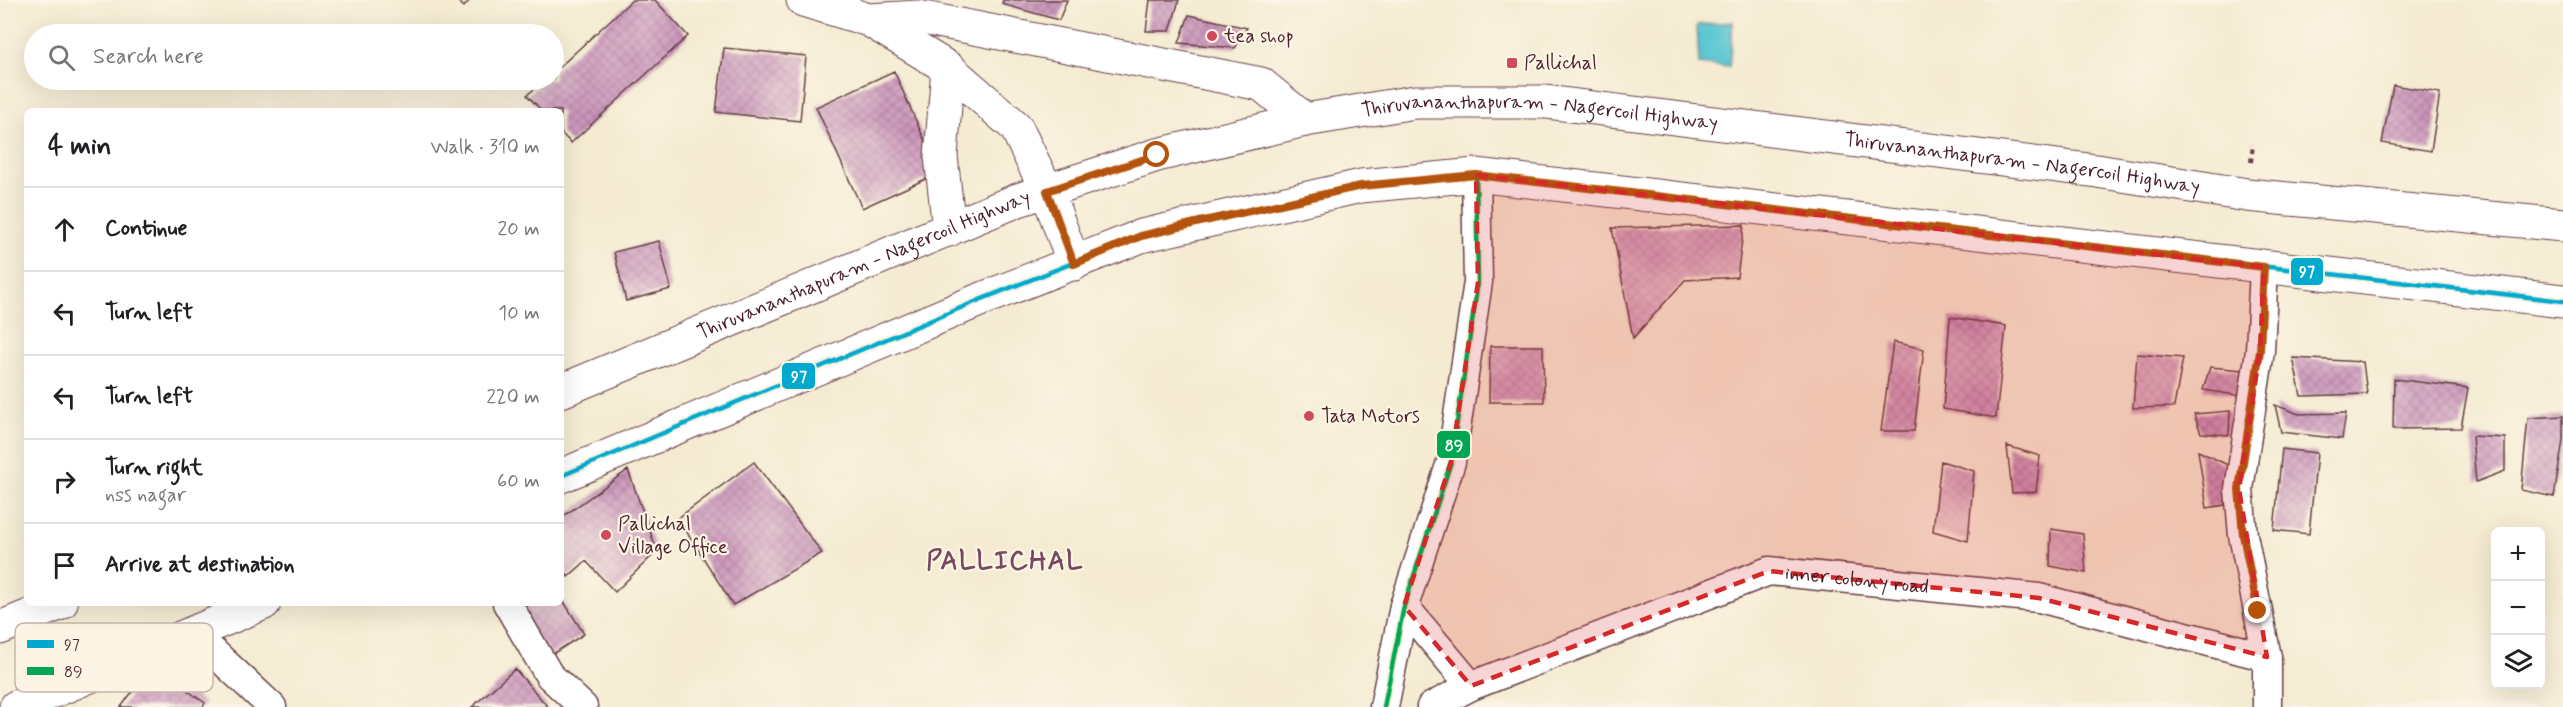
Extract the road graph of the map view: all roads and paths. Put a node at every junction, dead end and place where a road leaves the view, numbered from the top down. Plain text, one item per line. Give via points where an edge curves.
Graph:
1 (803, 0) edge
2 (869, 20) junction
3 (948, 68) junction
4 (1305, 120) junction
5 (1476, 175) junction
6 (1047, 191) junction
7 (2563, 225) edge
8 (949, 230) junction
9 (1074, 264) junction
10 (2264, 267) junction
11 (2563, 301) edge
12 (564, 390) edge
13 (564, 475) edge
14 (54, 606) edge
15 (257, 606) edge
16 (509, 606) edge
17 (1404, 606) junction
18 (213, 624) edge
19 (0, 628) edge
20 (213, 652) edge
21 (2266, 657) junction
22 (1471, 686) junction
23 (52, 692) edge
24 (16, 707) edge
25 (272, 707) edge
26 (583, 707) edge
27 (1384, 707) edge
28 (1431, 707) edge
29 (2267, 707) edge

1 - 2 main road
2 - 3 main road
2 - 4 main road via 918,17 1260,84
3 - 6 main road via 1016,127
3 - 8 main road via 941,156
4 - 6 main road, Thiruvananthapuram - Nagercoil Highway via 1157,155
4 - 7 main road, Thiruvananthapuram - Nagercoil Highway via 1415,102 1546,102 2097,171 2247,195
5 - 9 main road via 1361,186 1141,236
5 - 10 main road
5 - 17 street via 1478,282 1450,462
6 - 8 main road, Thiruvananthapuram - Nagercoil Highway
6 - 9 main road
8 - 12 main road, Thiruvananthapuram - Nagercoil Highway
9 - 13 main road
10 - 11 main road
10 - 21 street via 2260,351 2239,489 2243,535
14 - 19 main road
15 - 18 main road
16 - 26 street via 549,675
17 - 22 street
17 - 27 street
20 - 25 street
21 - 22 street, inner colony road via 2039,598 1769,571
21 - 29 street
22 - 28 street, inner colony road
23 - 24 main road

